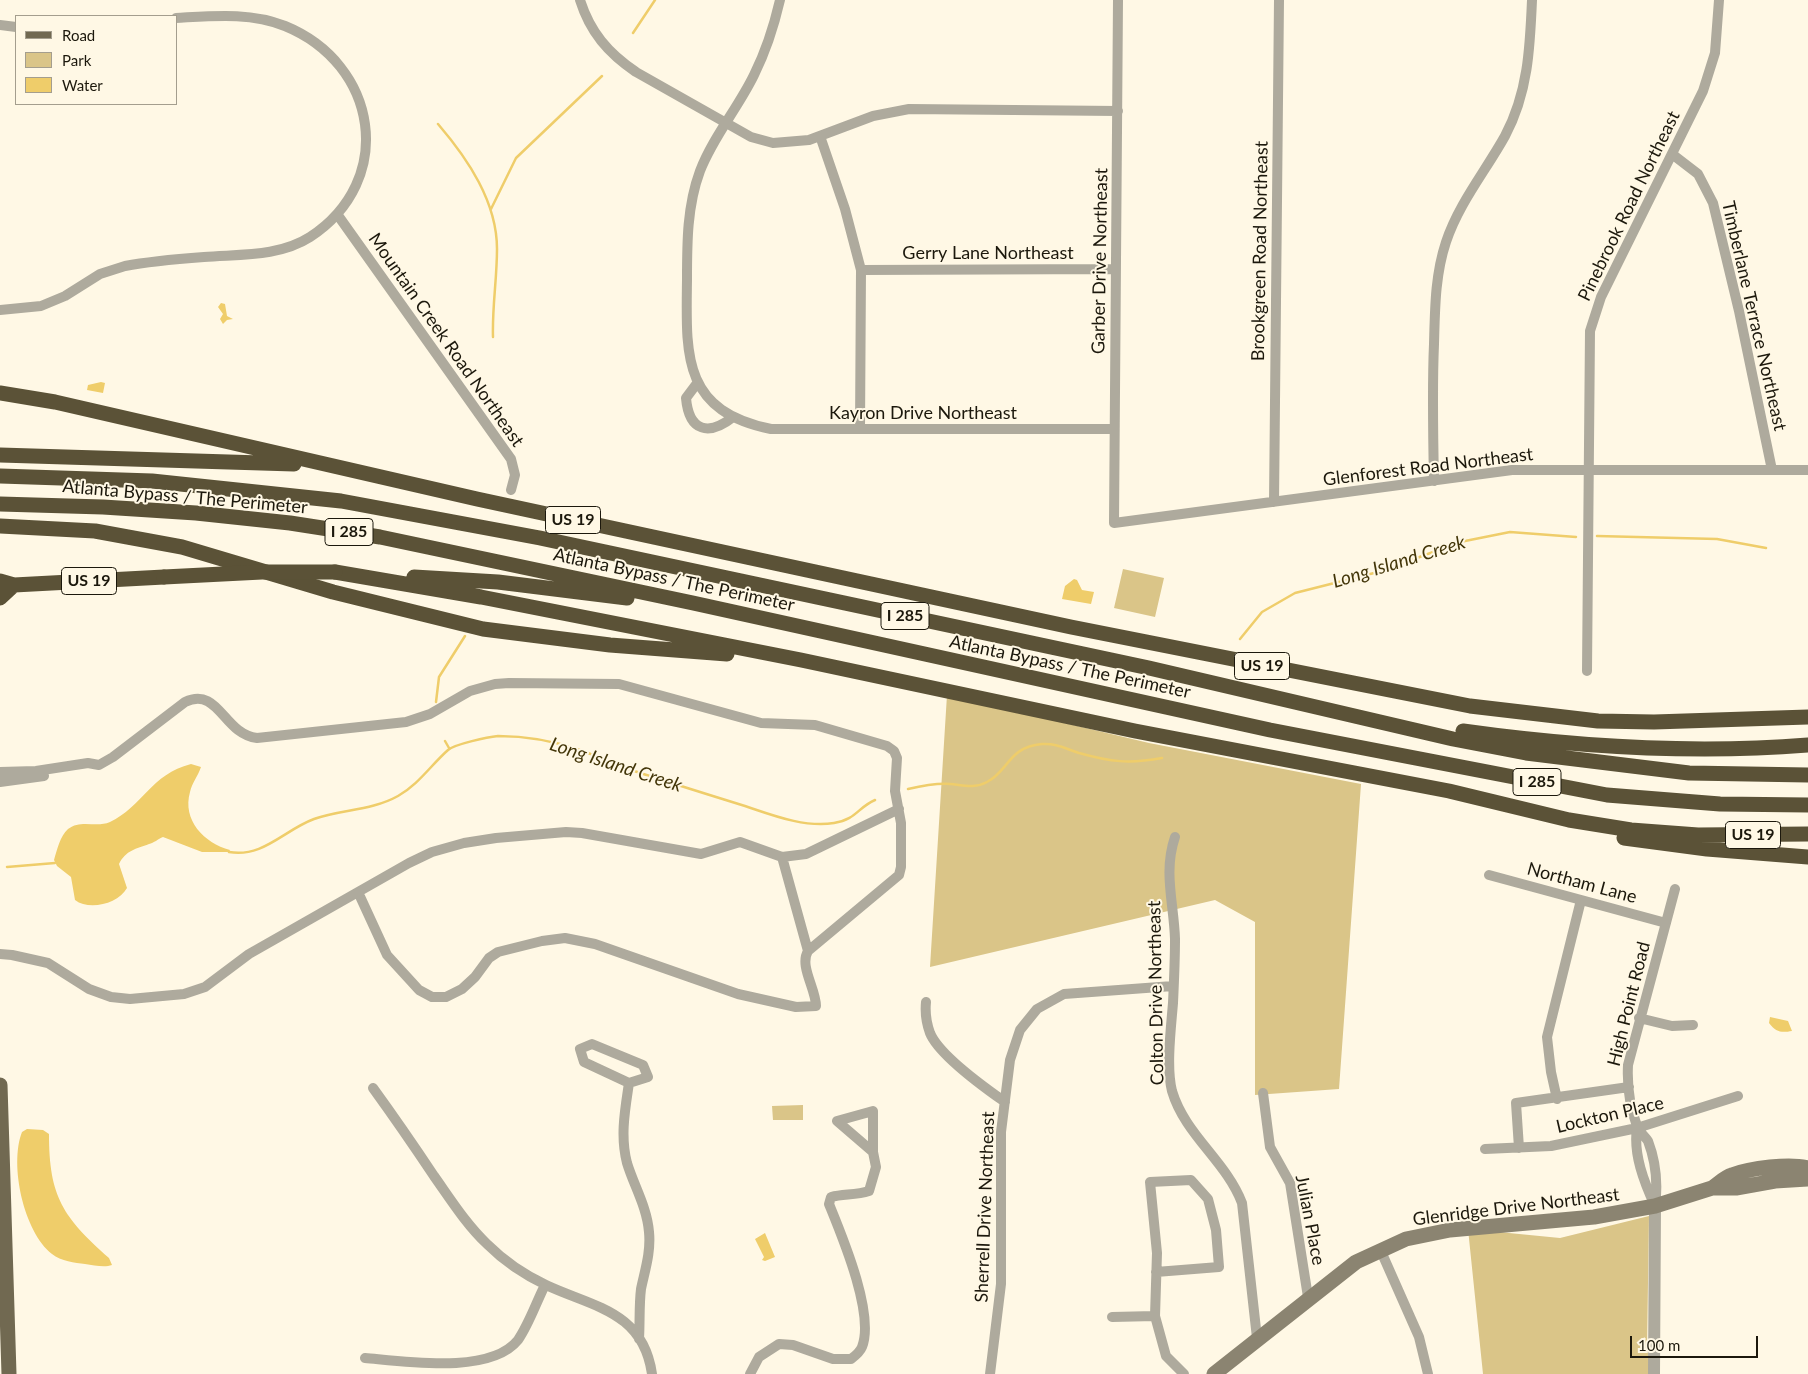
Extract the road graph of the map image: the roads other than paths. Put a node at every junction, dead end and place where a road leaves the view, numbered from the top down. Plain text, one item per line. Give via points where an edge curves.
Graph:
1 (580, 0) edge
2 (780, 0) edge
3 (1118, 0) edge
4 (1278, 0) edge
5 (1532, 0) edge
6 (1719, 0) edge
7 (178, 18) edge
8 (0, 25) edge
9 (15, 27) edge
10 (1118, 111) junction
11 (726, 123) junction
12 (820, 136) junction
13 (1672, 154) junction
14 (337, 214) junction
15 (1116, 269) junction
16 (861, 270) junction
17 (0, 310) edge
18 (698, 382) junction
19 (0, 393) edge
20 (734, 417) junction
21 (860, 429) junction
22 (1114, 430) junction
23 (0, 455) edge
24 (328, 466) junction
25 (1587, 470) junction
26 (1772, 470) junction
27 (1808, 470) edge
28 (0, 476) edge
29 (1434, 480) junction
30 (511, 490) dead end
31 (1274, 502) junction
32 (0, 504) edge
33 (1114, 523) joint
34 (0, 526) edge
35 (335, 572) junction
36 (7, 583) edge
37 (0, 598) edge
38 (693, 603) junction
39 (801, 660) junction
40 (1587, 671) dead end
41 (1808, 708) edge
42 (1367, 718) junction
43 (1808, 718) edge
44 (1710, 721) junction
45 (1808, 745) edge
46 (0, 772) edge
47 (36, 774) junction
48 (1808, 775) edge
49 (0, 782) edge
50 (1449, 791) junction
51 (1808, 804) edge
52 (900, 809) junction
53 (1808, 834) edge
54 (1175, 837) dead end
55 (782, 857) junction
56 (1808, 857) edge
57 (1489, 875) dead end
58 (1675, 889) dead end
59 (358, 892) junction
60 (1581, 900) junction
61 (1666, 923) junction
62 (808, 951) junction
63 (0, 954) edge
64 (1173, 986) junction
65 (926, 1002) dead end
66 (1639, 1018) junction
67 (1693, 1025) dead end
68 (629, 1083) junction
69 (0, 1085) edge
70 (1628, 1087) junction
71 (374, 1088) dead end
72 (1263, 1093) dead end
73 (1738, 1096) dead end
74 (1557, 1099) junction
75 (1005, 1102) junction
76 (1637, 1128) junction
77 (1519, 1148) junction
78 (1485, 1149) dead end
79 (873, 1152) junction
80 (1808, 1168) edge
81 (1808, 1179) edge
82 (1712, 1188) junction
83 (1655, 1206) junction
84 (1380, 1250) junction
85 (1156, 1272) junction
86 (545, 1284) junction
87 (1308, 1297) junction
88 (1155, 1316) junction
89 (1112, 1317) dead end
90 (639, 1338) junction
91 (1257, 1338) junction
92 (365, 1358) dead end
93 (9, 1374) edge
94 (652, 1374) edge
95 (750, 1374) edge
96 (990, 1374) edge
97 (1184, 1374) edge
98 (1214, 1374) edge
99 (1428, 1374) edge
100 (1654, 1374) edge

1 - 11 street via 593,31 618,60
2 - 11 street, Kayron Drive Northeast via 768,45
3 - 10 street, Garber Drive Northeast
4 - 31 street, Brookgreen Road Northeast
5 - 29 street via 1530,55 1521,97 1504,137 1457,215 1439,271 1432,390
6 - 13 street, Pinebrook Road Northeast via 1718,36 1711,70
7 - 14 street via 230,15 284,26 313,43 345,72 363,108 367,137 360,178
8 - 9 street
10 - 12 street via 908,109 872,116
10 - 15 street, Garber Drive Northeast
11 - 12 street via 751,137 773,142 797,142
11 - 18 street, Kayron Drive Northeast via 700,172 688,223 686,342
12 - 16 street via 845,209
13 - 25 street, Pinebrook Road Northeast via 1593,318 1588,345
13 - 26 street, Timberlane Terrace Northeast via 1698,174 1713,203
14 - 17 street via 310,237 280,250 125,266 92,278 49,304
14 - 30 street, Mountain Creek Road Northeast via 511,459 515,474
15 - 16 street, Gerry Lane Northeast
15 - 22 street, Garber Drive Northeast
16 - 21 street
18 - 20 street, Kayron Drive Northeast via 713,402
18 - 20 street via 686,398 687,413 696,425 719,428
19 - 24 highway, US 19 via 54,402
20 - 21 street, Kayron Drive Northeast via 771,429
21 - 22 street, Kayron Drive Northeast
22 - 33 street, Garber Drive Northeast
23 - 24 highway
24 - 44 highway, US 19 via 1071,627 1394,693 1470,706 1598,721
25 - 26 street, Glenforest Road Northeast
25 - 29 street, Glenforest Road Northeast via 1512,470
25 - 40 street, Pinebrook Road Northeast
26 - 27 street, Glenforest Road Northeast
28 - 42 highway, Atlanta Bypass / The Perimeter / I 285 via 199,485 341,501 550,540
29 - 31 street, Glenforest Road Northeast
31 - 33 street, Glenforest Road Northeast
32 - 38 highway, Atlanta Bypass / The Perimeter / I 285 via 141,509 290,523 435,547
34 - 39 highway via 95,531 182,547 333,592 483,629 610,645
35 - 36 highway, US 19, bridge
35 - 38 highway via 464,580
35 - 39 highway via 481,597
36 - 37 highway, US 19
38 - 51 highway, Atlanta Bypass / The Perimeter / I 285 via 1270,730 1607,795 1720,804
39 - 50 highway, US 19 via 1135,731
41 - 44 highway
42 - 45 highway via 1487,735 1633,747 1755,749
42 - 48 highway, Atlanta Bypass / The Perimeter / I 285 via 1453,739 1583,762 1689,773
43 - 44 highway, US 19
46 - 47 street
47 - 49 street
47 - 52 street via 93,769 193,698 209,701 236,731 257,738 406,722 430,714 470,691 495,684 600,682 638,688 761,723 815,725 887,746 894,751 896,758 895,791
50 - 53 highway, US 19 via 1569,820 1631,830 1705,835
50 - 56 highway via 1611,836 1698,848
52 - 55 street via 806,854
52 - 62 street via 902,867 899,875
54 - 64 street, Colton Drive Northeast via 1169,854 1168,877 1175,937
55 - 59 street via 740,842 701,854 582,832 496,838 432,852
55 - 62 street
57 - 60 street, Northam Lane
58 - 61 street, High Point Road
59 - 62 street via 387,955 419,990 432,997 446,997 462,989 498,952 565,938 595,944 738,994 816,1006 816,995 805,962
59 - 63 street via 249,954 205,987 184,994 130,999 111,997 89,990 48,963
60 - 61 street, Northam Lane
60 - 74 street via 1547,1037
61 - 66 street, High Point Road
64 - 75 street, Sherrell Drive Northeast via 1064,994 1037,1009 1020,1030 1010,1060
64 - 91 street, Colton Drive Northeast via 1172,1089 1186,1124 1242,1203
65 - 75 street via 925,1016 930,1034 943,1051 976,1082
66 - 67 street via 1672,1026
66 - 70 street, High Point Road via 1628,1065
68 - 68 street via 584,1062 580,1049 592,1044 643,1066 648,1077
68 - 90 street via 623,1126 624,1146 650,1235 641,1291
69 - 93 main road
70 - 74 street
70 - 76 street, High Point Road
71 - 86 street via 471,1228 504,1259
72 - 87 street, Julian Place via 1270,1147 1290,1183
73 - 76 street, Lockton Place
74 - 77 street via 1516,1103
75 - 96 street, Sherrell Drive Northeast via 1001,1132 1001,1284
76 - 77 street, Lockton Place via 1551,1146
76 - 83 street, High Point Road via 1648,1140 1658,1183
77 - 78 street, Lockton Place
79 - 79 street via 844,1128 837,1121 873,1111
79 - 95 street via 876,1167 869,1191 831,1197 830,1204 854,1267 864,1330 862,1348 851,1359 833,1359 793,1345 779,1344 758,1357
80 - 82 main road via 1744,1172 1732,1175
81 - 82 main road
82 - 83 main road, Glenridge Drive Northeast
83 - 84 main road, Glenridge Drive Northeast via 1562,1221 1450,1230 1406,1239
83 - 100 street
84 - 87 main road, Glenridge Drive Northeast via 1356,1262
84 - 99 street via 1419,1337
85 - 85 street via 1150,1182 1191,1180 1208,1199 1220,1267
85 - 88 street
86 - 90 street via 613,1312
86 - 92 street via 519,1340 491,1362 465,1367
87 - 91 main road, Glenridge Drive Northeast
88 - 89 street
88 - 97 street via 1166,1356
90 - 94 street
91 - 98 main road, Glenridge Drive Northeast

